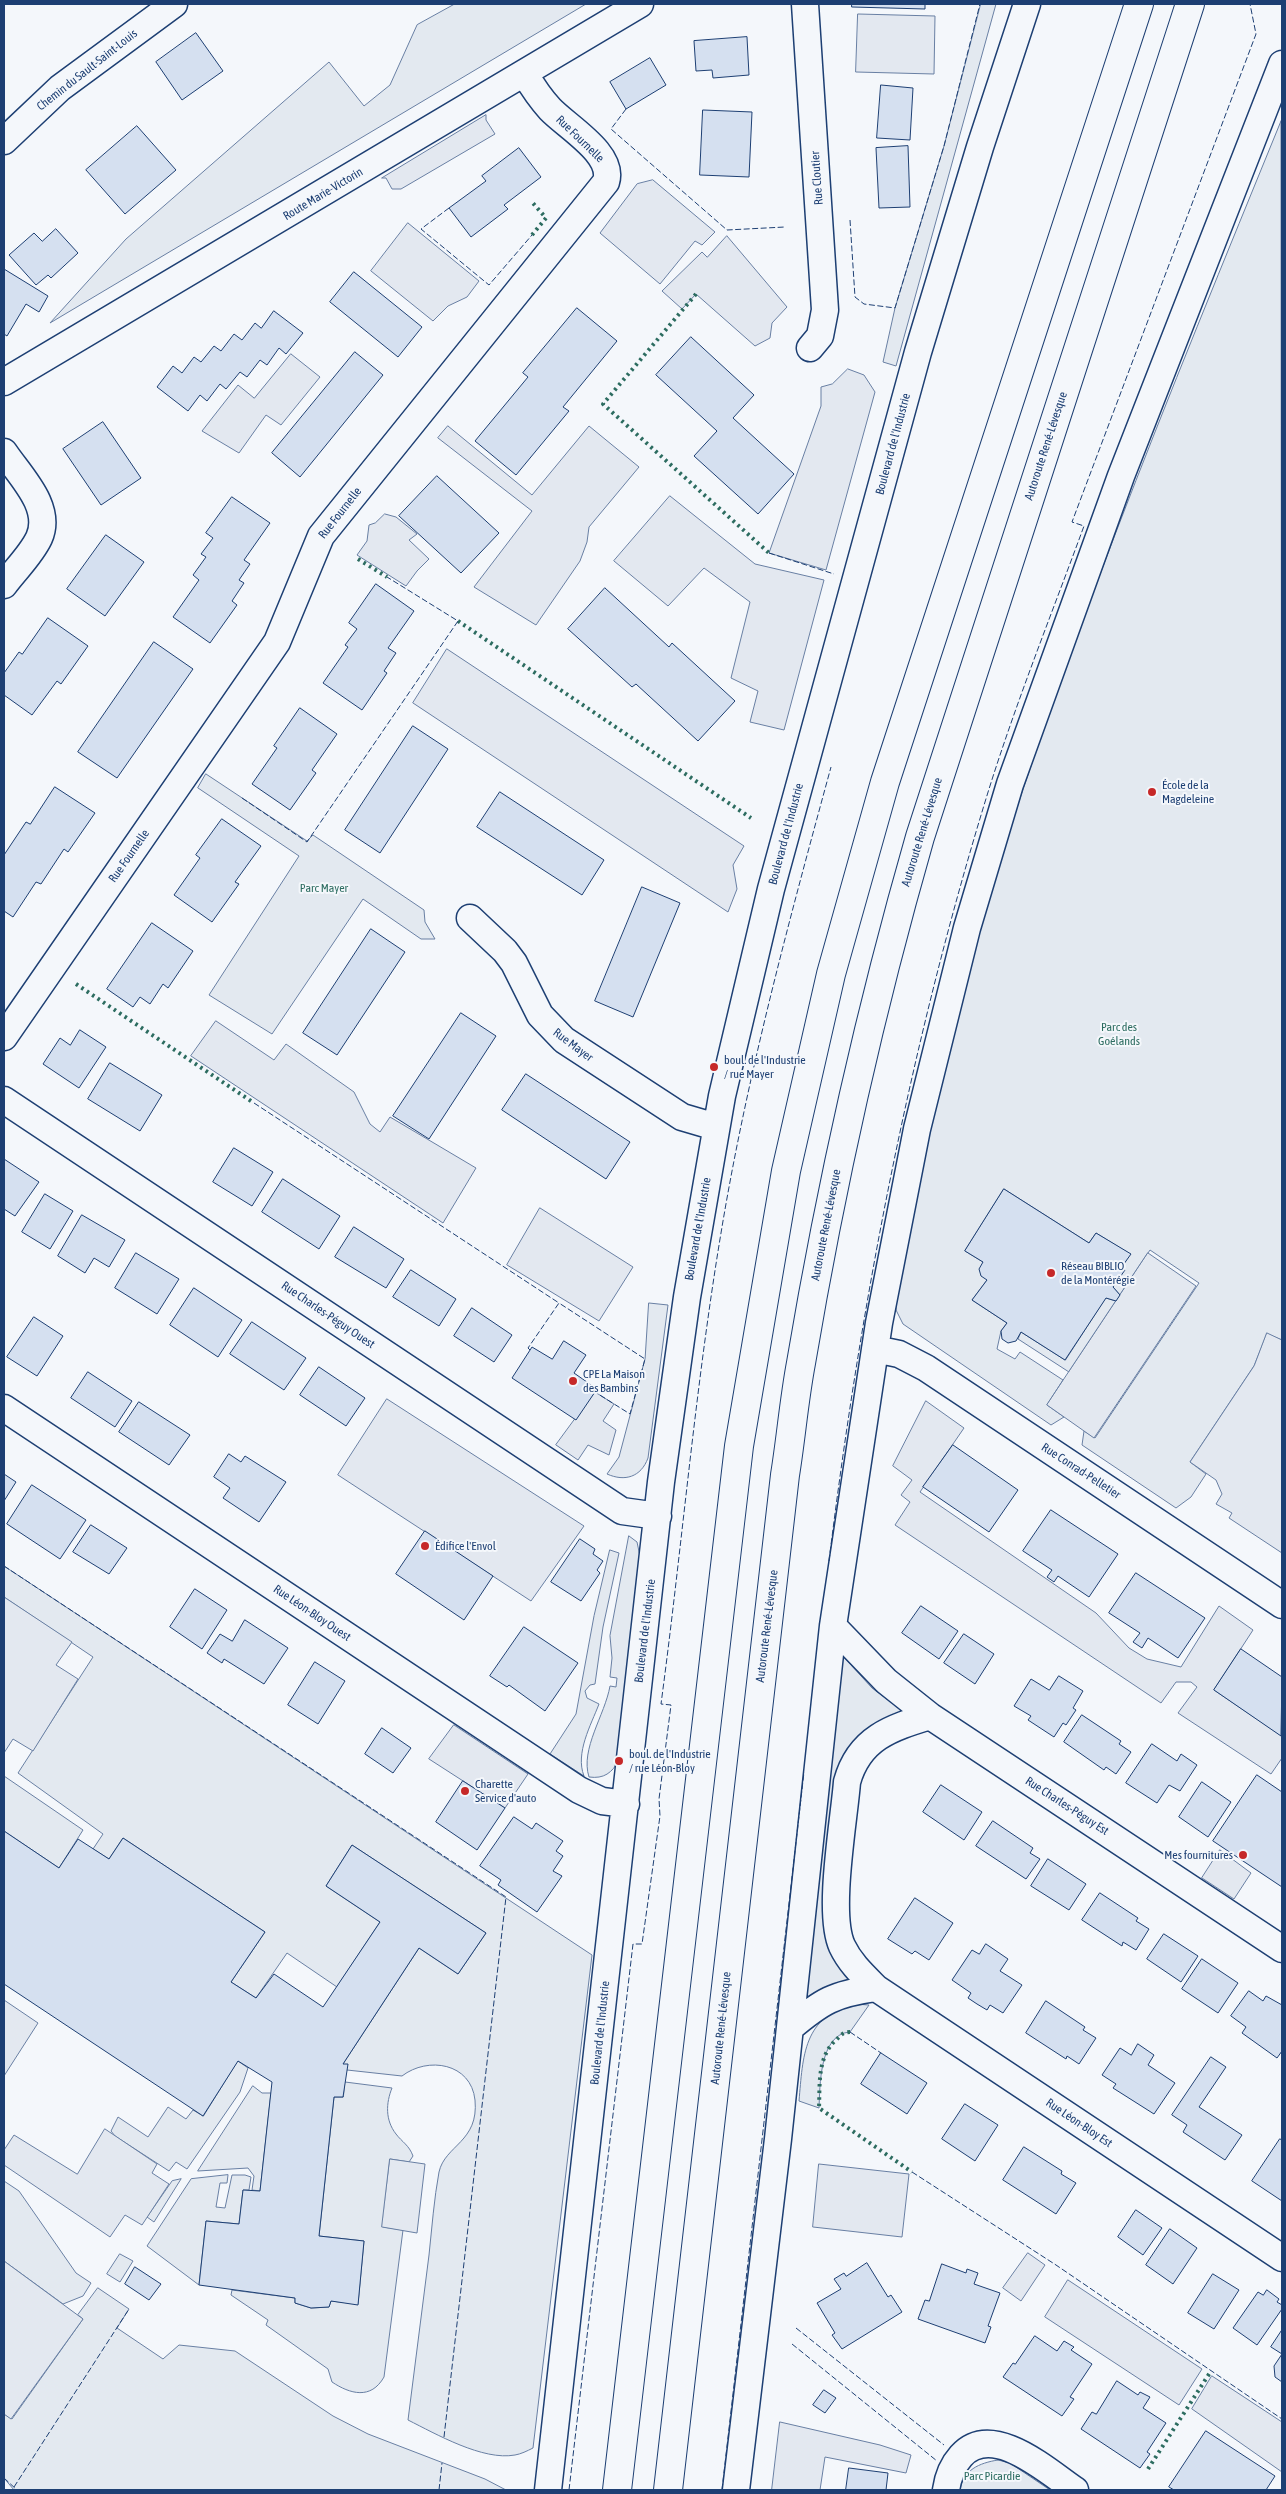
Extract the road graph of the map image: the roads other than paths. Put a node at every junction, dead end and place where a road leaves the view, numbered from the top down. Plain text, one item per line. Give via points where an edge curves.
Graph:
1 (174, 4) edge
2 (640, 4) edge
3 (805, 4) edge
4 (1027, 4) edge
5 (1138, 4) edge
6 (1190, 4) edge
7 (1282, 64) edge
8 (525, 74) junction
9 (4, 141) edge
10 (810, 348) dead end
11 (4, 382) edge
12 (4, 452) edge
13 (4, 585) edge
14 (470, 918) dead end
15 (4, 1037) edge
16 (4, 1100) edge
17 (716, 1127) junction
18 (875, 1349) junction
19 (4, 1408) edge
20 (658, 1516) junction
21 (1282, 1605) edge
22 (833, 1626) junction
23 (930, 1716) junction
24 (626, 1804) junction
25 (1282, 1949) edge
26 (876, 1988) junction
27 (790, 2028) junction
28 (1282, 2258) edge
29 (548, 2490) edge
30 (617, 2490) edge
31 (668, 2490) edge
32 (736, 2490) edge
33 (946, 2490) edge
34 (1075, 2490) edge

1 - 9 street, Chemin du Sault-Saint-Louis via 60,88
2 - 8 street, Route Marie-Victorin
3 - 10 street, Rue Cloutier via 826,310 820,336
4 - 17 street, Boulevard de l'Industrie via 918,352 770,892
5 - 30 highway via 885,782 831,974 786,1171 739,1446
6 - 31 highway, Autoroute René-Lévesque via 920,837 886,956 836,1173 800,1365 785,1475
7 - 18 street via 1111,502 1010,784 967,928 919,1120
8 - 11 street, Route Marie-Victorin
8 - 15 street, Rue Fournelle via 551,110 604,159 609,174 606,182 321,536 277,642
12 - 13 street via 35,497 42,514 37,542
14 - 17 street, Rue Mayer via 505,951 540,1015 564,1040 682,1117
16 - 20 street, Rue Charles-Péguy Ouest via 622,1511
17 - 20 street, Boulevard de l'Industrie via 684,1314
18 - 21 street, Rue Conrad-Pelletier via 899,1354 926,1368
18 - 22 street
19 - 24 street, Rue Léon-Bloy Ouest via 579,1790 602,1801
20 - 24 street, Boulevard de l'Industrie
22 - 23 street, Rue Charles-Péguy Est via 886,1681
22 - 27 street
23 - 25 street, Rue Charles-Péguy Est
23 - 26 street, Rue Léon-Bloy Est via 876,1737 858,1757 847,1782 836,1918 842,1946
24 - 29 street, Boulevard de l'Industrie
26 - 27 street via 840,1994 826,2000
26 - 28 street, Rue Léon-Bloy Est
27 - 32 street
33 - 34 street via 951,2470 964,2452 974,2445 990,2443 1017,2452

